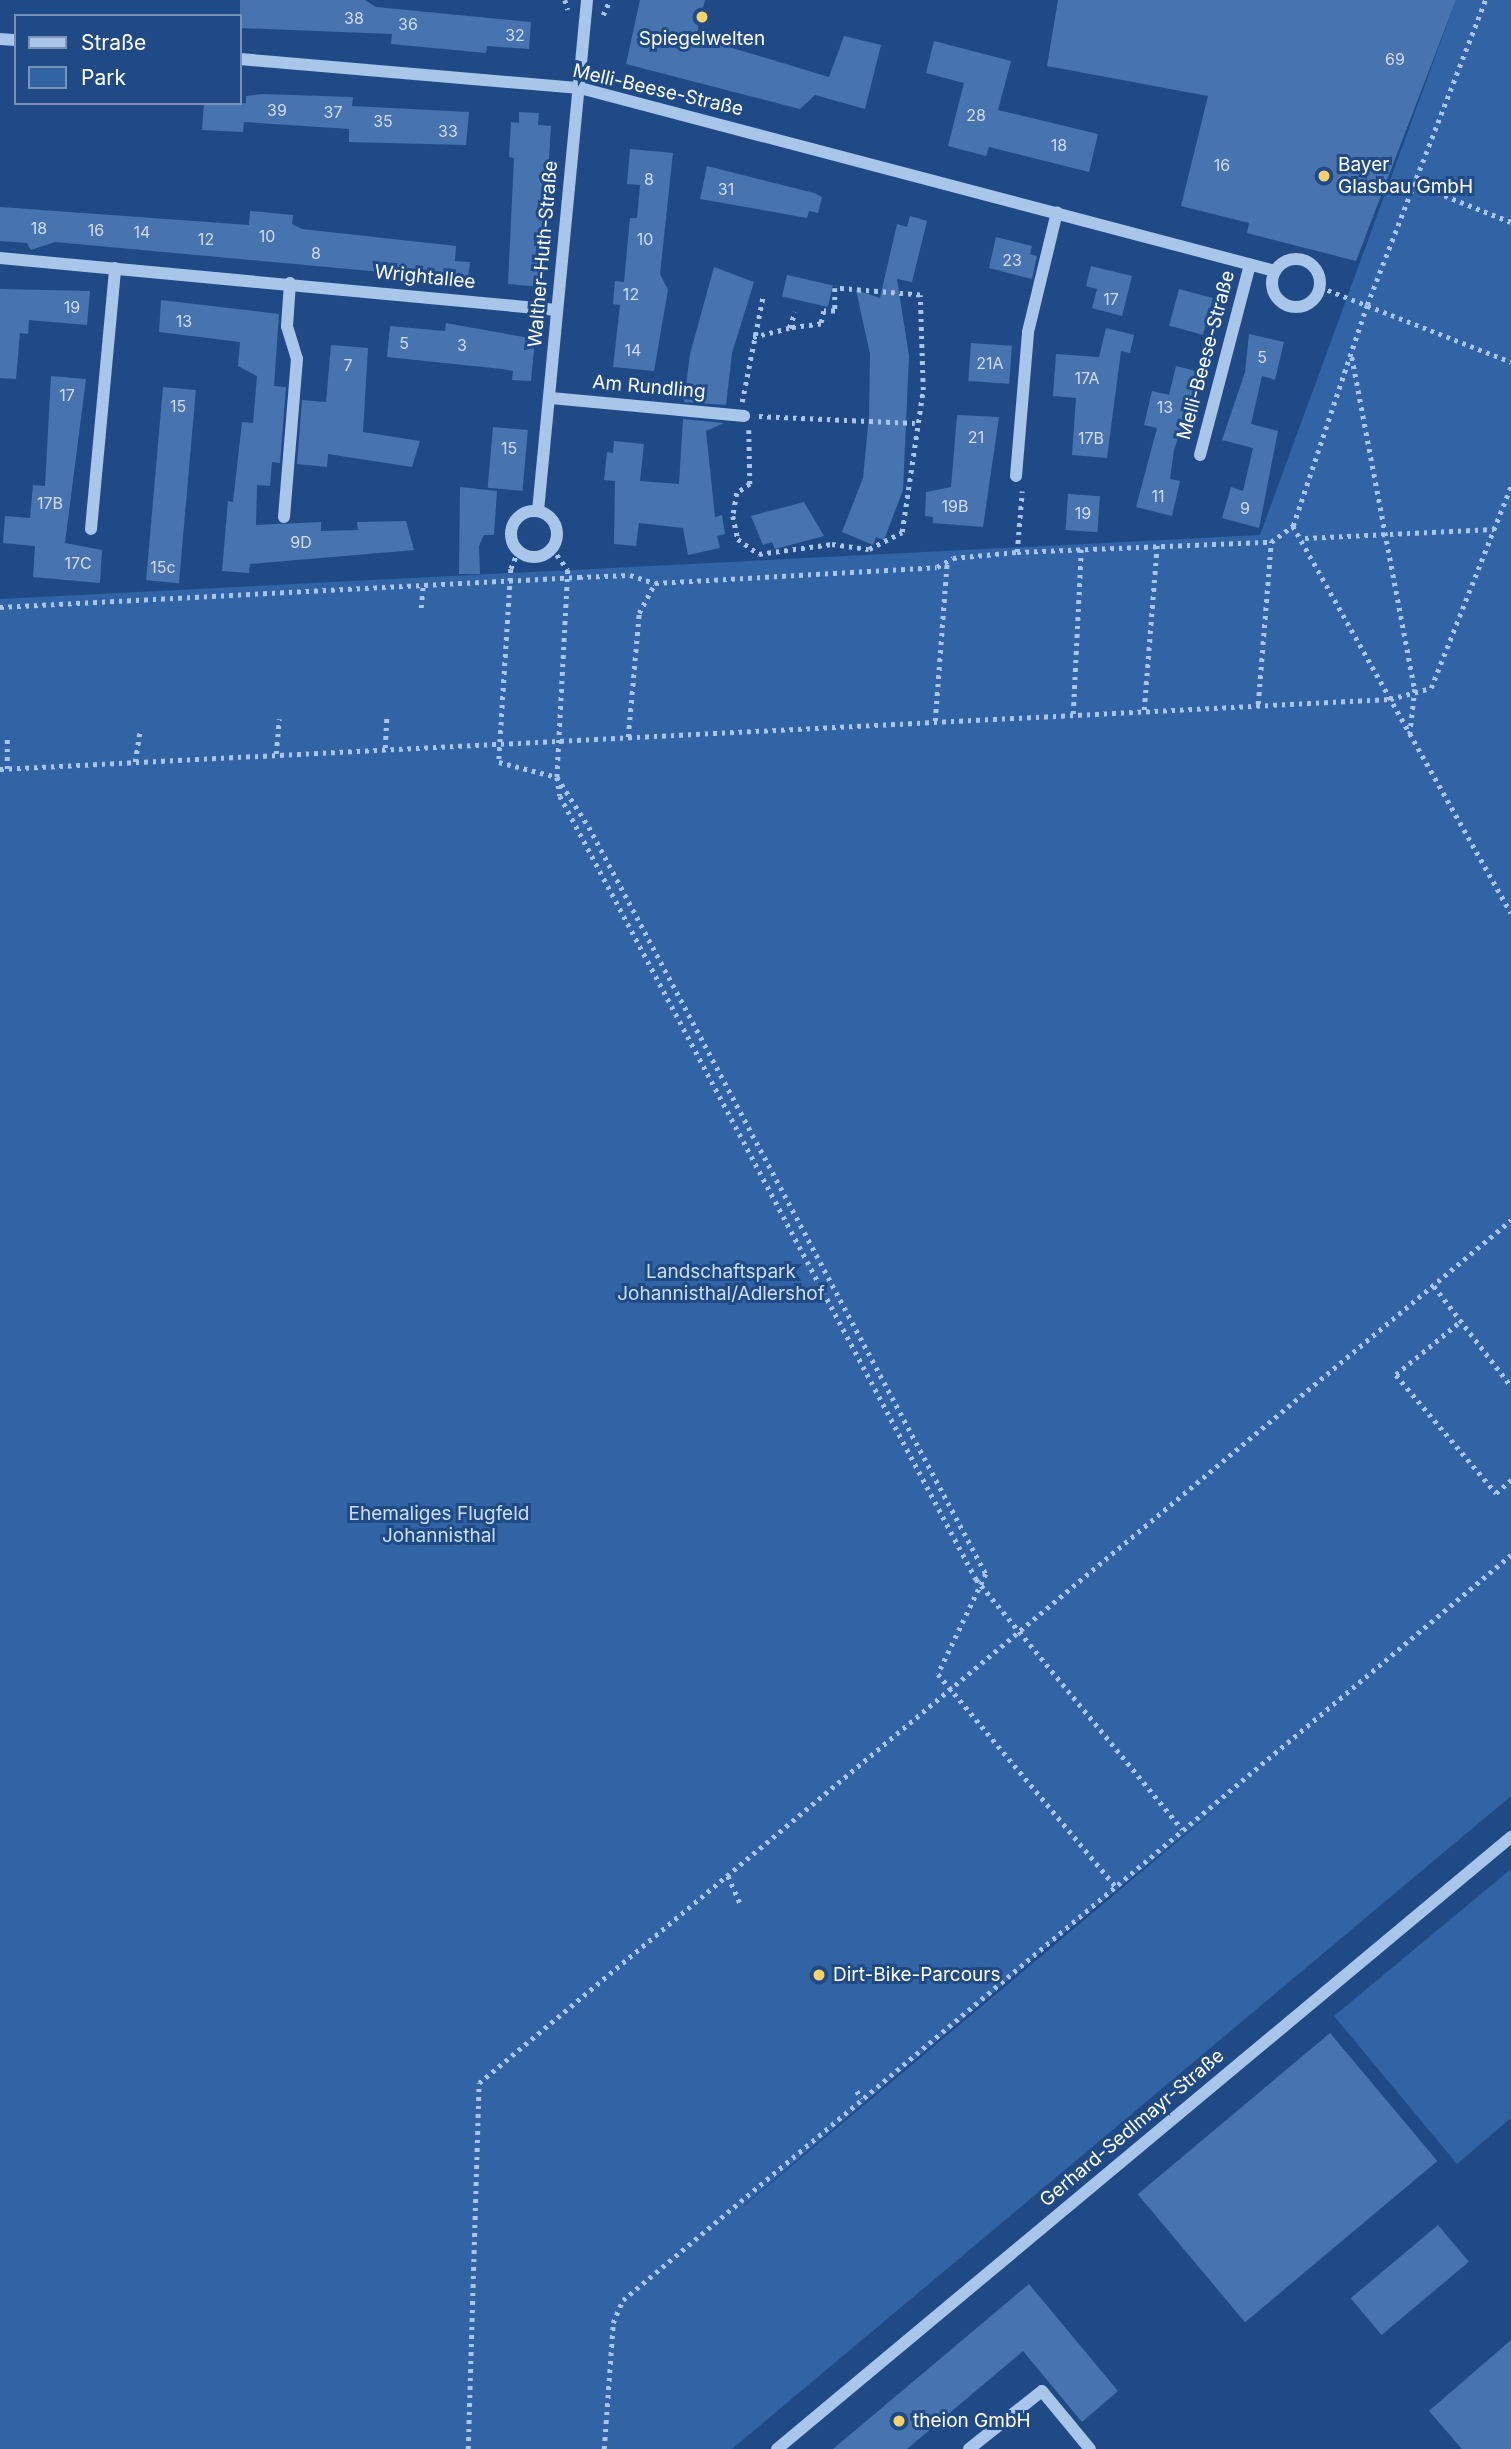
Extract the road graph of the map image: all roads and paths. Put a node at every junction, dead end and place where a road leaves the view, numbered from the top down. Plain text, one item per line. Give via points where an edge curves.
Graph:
1 (587, 0) edge
2 (1485, 0) edge
3 (242, 59) edge
4 (580, 89) junction
5 (1413, 183) junction
6 (1057, 212) junction
7 (1511, 222) edge
8 (0, 258) edge
9 (1250, 264) junction
10 (115, 268) junction
11 (1275, 271) junction
12 (290, 283) junction
13 (1320, 287) junction
14 (763, 296) dead end
15 (1367, 305) junction
16 (557, 310) junction
17 (795, 312) dead end
18 (789, 328) junction
19 (753, 337) junction
20 (1351, 355) junction
21 (1511, 362) edge
22 (551, 398) junction
23 (744, 416) junction
24 (915, 423) junction
25 (1200, 455) dead end
26 (1016, 476) joint
27 (1511, 486) edge
28 (538, 511) junction
29 (284, 517) dead end
30 (1293, 526) junction
31 (91, 529) dead end
32 (1494, 529) junction
33 (1387, 535) junction
34 (1305, 538) junction
35 (1271, 542) junction
36 (1157, 546) junction
37 (552, 548) junction
38 (1081, 549) junction
39 (519, 550) junction
40 (1017, 552) junction
41 (947, 563) junction
42 (568, 577) junction
43 (511, 580) junction
44 (655, 583) junction
45 (423, 585) junction
46 (0, 607) edge
47 (421, 608) dead end
48 (1416, 693) junction
49 (1390, 699) junction
50 (1258, 704) junction
51 (1144, 710) junction
52 (387, 714) dead end
53 (1073, 714) junction
54 (279, 719) dead end
55 (935, 721) junction
56 (140, 729) dead end
57 (1410, 734) junction
58 (628, 737) junction
59 (7, 738) dead end
60 (556, 741) junction
61 (498, 744) junction
62 (385, 748) junction
63 (276, 754) junction
64 (135, 762) junction
65 (0, 769) edge
66 (7, 769) junction
67 (557, 777) junction
68 (1511, 913) edge
69 (774, 1172) junction
70 (765, 1179) junction
71 (1511, 1220) edge
72 (1434, 1286) junction
73 (1458, 1324) junction
74 (1511, 1386) edge
75 (1511, 1480) edge
76 (1511, 1555) edge
77 (981, 1585) junction
78 (1020, 1634) junction
79 (951, 1691) junction
80 (1182, 1829) junction
81 (1511, 1838) edge
82 (729, 1876) junction
83 (1115, 1885) junction
84 (740, 1903) dead end
85 (856, 2091) dead end
86 (862, 2099) junction
87 (468, 2449) edge
88 (604, 2449) edge
89 (777, 2449) edge
90 (969, 2449) edge
91 (1090, 2449) edge

1 - 4 street, Walther-Huth-Straße
2 - 5 path
3 - 4 street, Melli-Beese-Straße
4 - 6 street, Melli-Beese-Straße
4 - 16 street, Walther-Huth-Straße
5 - 7 path
5 - 15 path
6 - 9 street, Melli-Beese-Straße
6 - 26 street via 1028,332
8 - 10 street, Wrightallee
9 - 11 street, Melli-Beese-Straße
9 - 25 street, Melli-Beese-Straße
10 - 12 street, Wrightallee
10 - 31 street
11 - 13 street via 1289,260 1308,261
11 - 13 street via 1273,290 1284,305 1303,307
12 - 16 street, Wrightallee
12 - 29 street via 287,326 297,359
13 - 15 path
14 - 19 path
15 - 20 path
15 - 21 path
16 - 22 street, Walther-Huth-Straße
17 - 18 path
18 - 19 path
18 - 24 path via 821,324 824,311 835,310 835,288 920,296 923,390
19 - 23 path
20 - 30 path
20 - 33 path
22 - 23 street, Am Rundling
22 - 28 street, Walther-Huth-Straße
23 - 24 path via 835,415
23 - 24 path via 753,441 750,484 737,493 733,516 738,539 759,554 832,544 869,549 902,533
26 - 40 path via 1023,481
27 - 32 path
28 - 37 street via 555,525
28 - 39 street via 514,523
30 - 34 path
30 - 35 path
32 - 33 path
32 - 48 path via 1431,688
33 - 34 path
33 - 48 path
34 - 49 path
35 - 36 path
35 - 50 path
36 - 38 path
36 - 51 path
37 - 39 street via 532,556
37 - 42 path
38 - 40 path
38 - 53 path
39 - 43 path
40 - 41 path
41 - 44 path
41 - 55 path
42 - 43 path
42 - 44 path via 630,575
42 - 60 path
43 - 45 path
43 - 61 path
44 - 58 path via 639,613
45 - 46 path
45 - 47 path
48 - 49 path
48 - 57 path
49 - 50 path
49 - 57 path
50 - 51 path
51 - 53 path
52 - 62 path
53 - 55 path
54 - 63 path
55 - 58 path
56 - 64 path
57 - 68 path
58 - 60 path
59 - 66 path
60 - 61 path
60 - 67 path
61 - 62 path
61 - 67 path via 499,762
62 - 63 path
63 - 64 path
64 - 66 path
65 - 66 path
67 - 69 path
67 - 70 path via 560,796
69 - 70 path
69 - 77 path via 986,1574
70 - 77 path
71 - 72 path
72 - 73 path via 1463,1320
72 - 78 path
73 - 74 path
73 - 75 path via 1396,1375 1496,1493
76 - 80 path
77 - 78 path
77 - 79 path via 939,1674
78 - 79 path
78 - 80 path
79 - 82 path
79 - 83 path
80 - 83 path
81 - 89 street, Gerhard-Sedlmayr-Straße
82 - 84 path
82 - 87 path via 479,2083
83 - 86 path
85 - 86 path
86 - 88 path via 616,2310
90 - 91 street via 1042,2391

